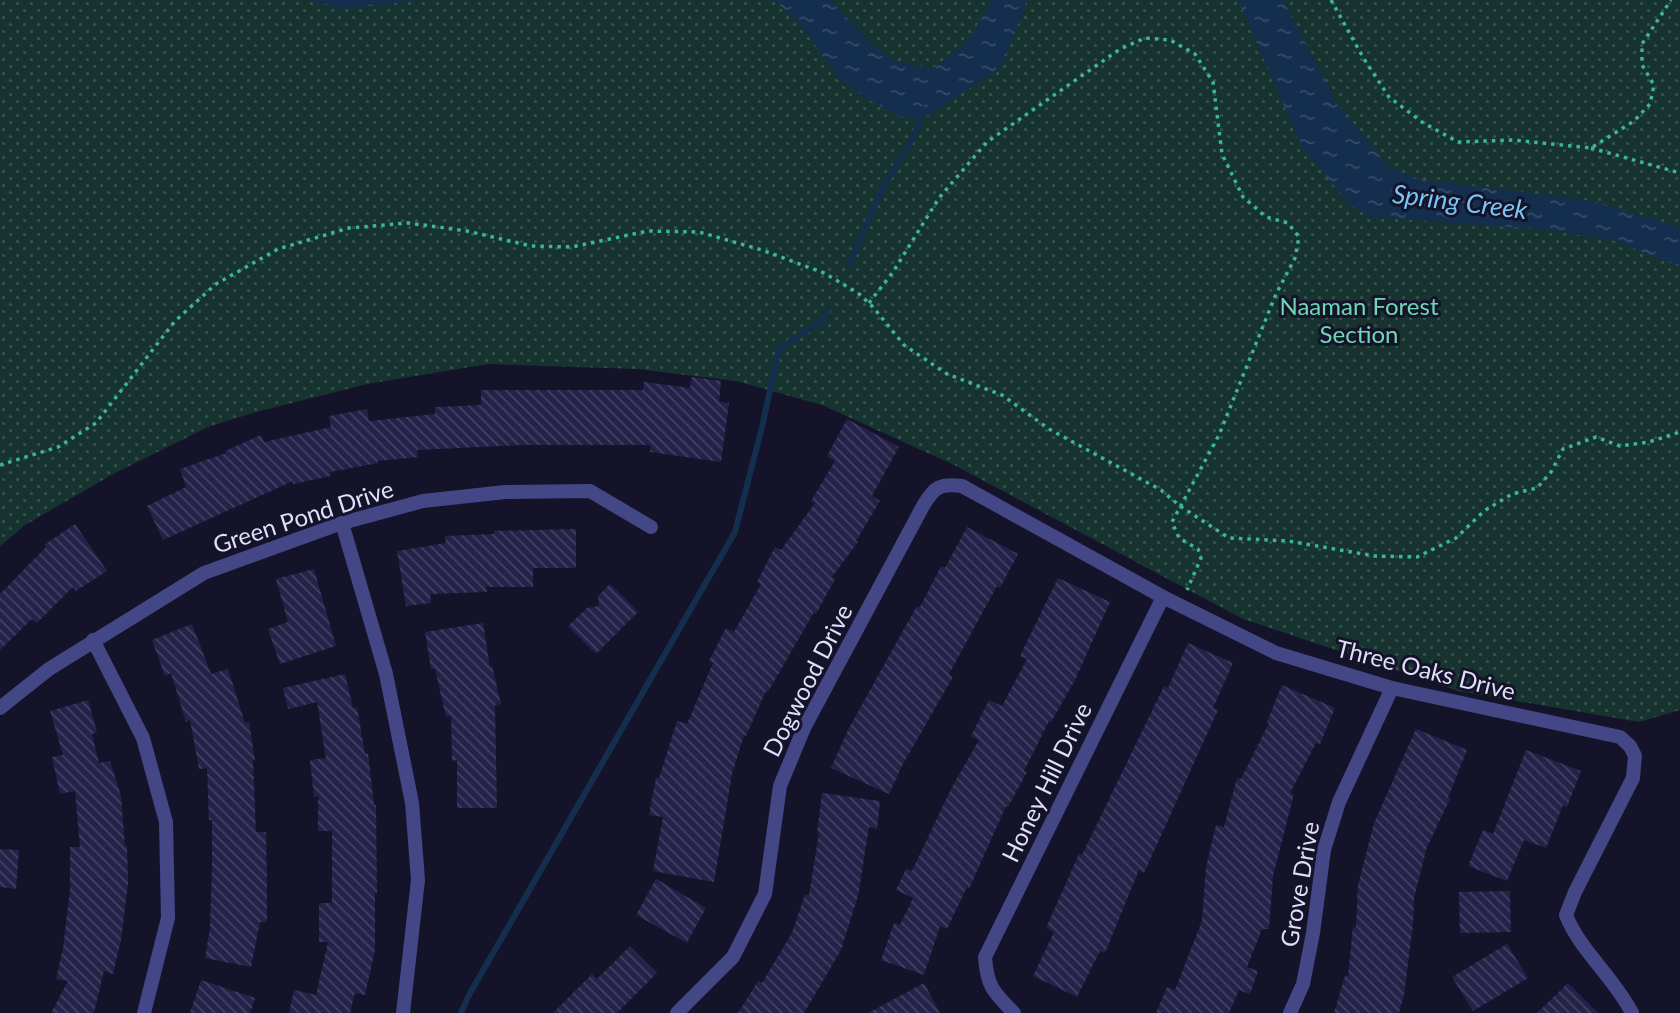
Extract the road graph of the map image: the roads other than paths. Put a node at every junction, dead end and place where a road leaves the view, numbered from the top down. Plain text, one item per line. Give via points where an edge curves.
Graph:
1 (946, 484) joint
2 (342, 523) junction
3 (651, 527) dead end
4 (1163, 597) junction
5 (93, 640) junction
6 (1392, 688) junction
7 (0, 708) edge
8 (144, 1013) edge
9 (403, 1013) edge
10 (677, 1013) edge
11 (1014, 1013) edge
12 (1290, 1013) edge
13 (1632, 1013) edge

1 - 4 street, Three Oaks Drive via 962,486
1 - 10 street, Dogwood Drive via 927,499 804,729 780,786 765,894 733,957
2 - 3 street, Green Pond Drive via 423,501 505,492 590,491
2 - 5 street, Green Pond Drive via 204,573
2 - 9 street via 386,674 412,803 418,880
4 - 6 street, Three Oaks Drive via 1276,653
4 - 11 street, Honey Hill Drive via 985,957 991,990
5 - 7 street, Green Pond Drive
5 - 8 street via 143,738 166,822 168,918
6 - 12 street, Grove Drive via 1327,838 1303,984
6 - 13 street, Three Oaks Drive via 1620,737 1630,746 1635,756 1633,778 1566,915 1573,933

